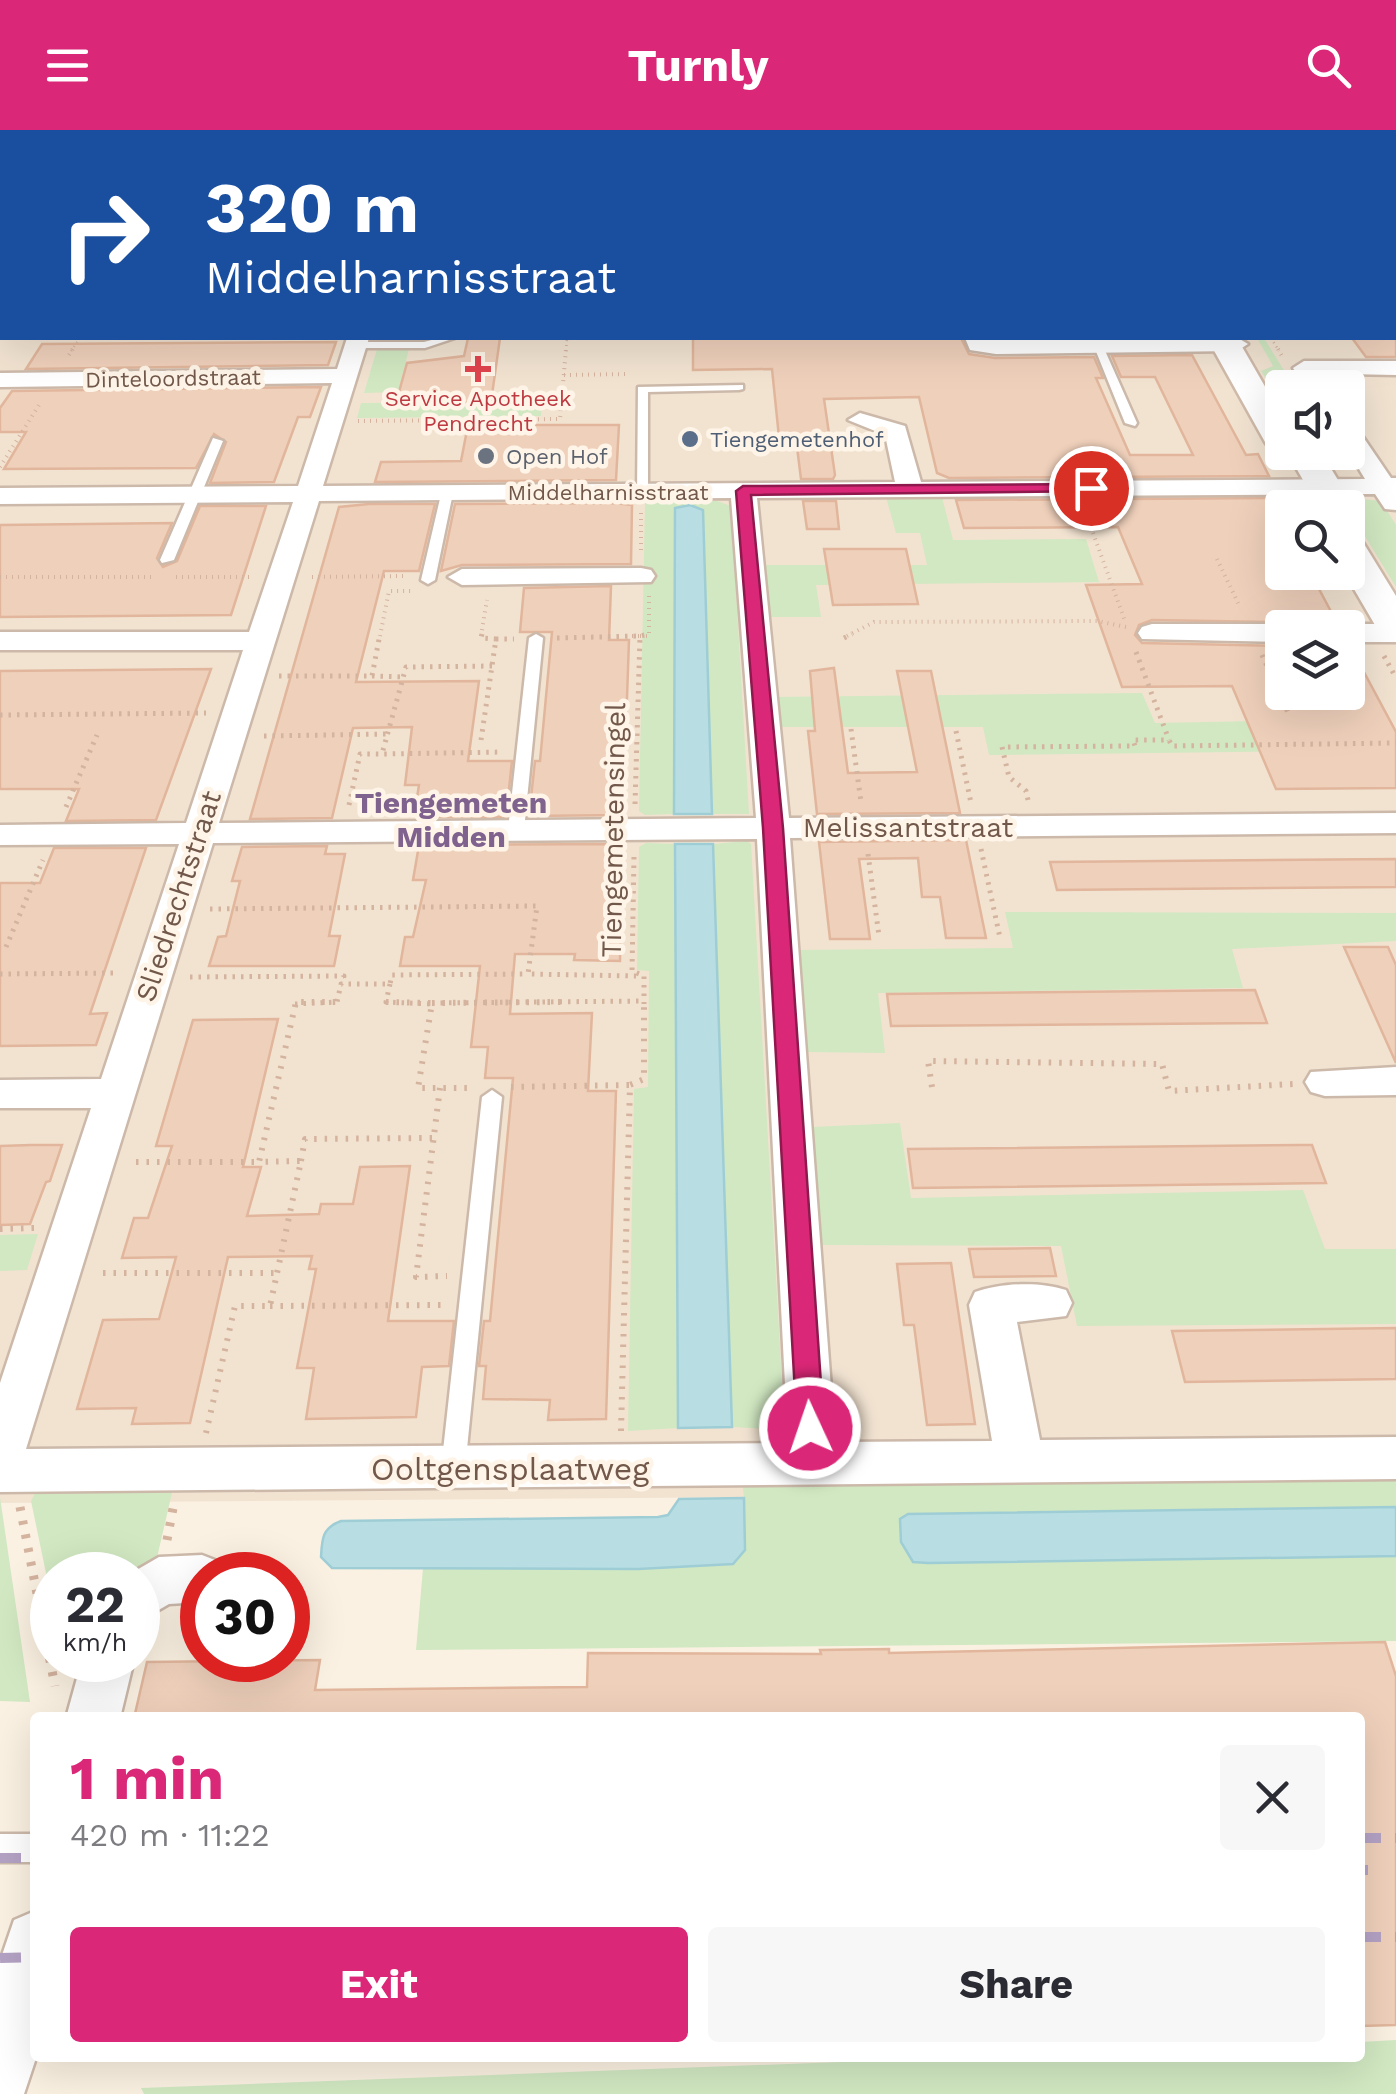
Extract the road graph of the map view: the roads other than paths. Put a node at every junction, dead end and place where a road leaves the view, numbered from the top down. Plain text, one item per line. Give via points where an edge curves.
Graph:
1 (442, 340) edge
2 (977, 340) edge
3 (1124, 341) edge
4 (1230, 341) edge
5 (1097, 346) junction
6 (353, 353) edge
7 (1396, 368) edge
8 (1365, 372) edge
9 (0, 380) edge
10 (739, 388) dead end
11 (1265, 394) edge
12 (1265, 409) edge
13 (860, 420) dead end
14 (1131, 423) dead end
15 (217, 441) dead end
16 (1365, 456) edge
17 (1317, 488) edge
18 (910, 490) junction
19 (743, 491) junction
20 (642, 492) junction
21 (447, 493) junction
22 (1392, 493) edge
23 (308, 494) junction
24 (194, 495) junction
25 (0, 496) edge
26 (167, 560) dead end
27 (1365, 574) edge
28 (641, 576) road end
29 (462, 578) road end
30 (423, 580) road end
31 (1396, 631) edge
32 (1365, 632) edge
33 (1152, 633) road end
34 (1265, 633) edge
35 (536, 638) dead end
36 (0, 641) edge
37 (261, 641) junction
38 (1396, 823) edge
39 (773, 828) junction
40 (516, 830) junction
41 (199, 833) junction
42 (0, 835) edge
43 (1396, 1081) edge
44 (1325, 1082) road end
45 (492, 1090) road end
46 (0, 1094) edge
47 (116, 1094) junction
48 (1050, 1303) dead end
49 (1396, 1458) edge
50 (1020, 1464) junction
51 (4, 1466) edge
52 (813, 1466) junction
53 (452, 1469) junction
54 (93, 1682) edge
55 (76, 1708) edge
56 (0, 1848) edge
57 (30, 1848) edge
58 (30, 1960) edge
59 (0, 2076) edge

1 - 6 lane
2 - 5 street via 996,346
3 - 4 street
3 - 5 street
4 - 11 street
4 - 12 street
5 - 14 lane
6 - 9 street, Dinteloordstraat
6 - 23 street, Sliedrechtstraat
7 - 8 street
10 - 20 lane via 642,389
13 - 18 street via 896,431
15 - 24 lane
16 - 22 street
17 - 18 street, Middelharnisstraat
17 - 22 street, Middelharnisstraat
18 - 19 street, Middelharnisstraat
19 - 20 street, Middelharnisstraat
19 - 39 street
20 - 21 street, Middelharnisstraat
21 - 23 street, Middelharnisstraat
21 - 30 lane
23 - 24 street, Middelharnisstraat
23 - 37 street, Sliedrechtstraat via 272,577
24 - 25 street, Middelharnisstraat
24 - 26 lane
27 - 31 street
28 - 29 street
31 - 32 street
33 - 34 street
35 - 40 lane
36 - 37 street
37 - 41 street, Sliedrechtstraat
38 - 39 street, Melissantstraat
39 - 40 street, Melissantstraat
39 - 52 street
40 - 41 street, Melissantstraat
41 - 42 street, Melissantstraat
41 - 47 street, Sliedrechtstraat
43 - 44 street
45 - 53 lane
46 - 47 street
47 - 51 street, Sliedrechtstraat
48 - 50 street via 991,1305
49 - 50 street, Ooltgensplaatweg
50 - 52 street, Ooltgensplaatweg
51 - 53 street, Ooltgensplaatweg via 188,1473
52 - 53 street, Ooltgensplaatweg
54 - 55 street
56 - 57 lane
58 - 59 street

